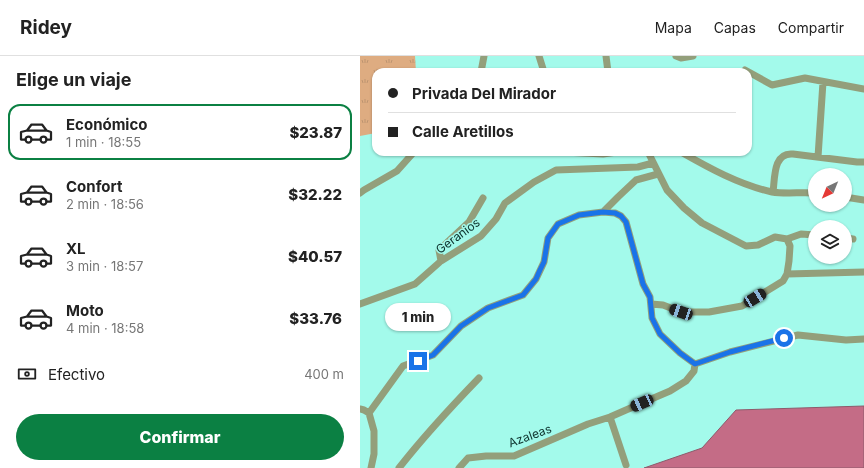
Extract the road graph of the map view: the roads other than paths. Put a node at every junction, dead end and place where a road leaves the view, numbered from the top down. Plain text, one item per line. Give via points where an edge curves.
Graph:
1 (484, 56) edge
2 (539, 56) edge
3 (606, 56) edge
4 (676, 56) edge
5 (693, 56) edge
6 (482, 68) edge
7 (543, 68) edge
8 (608, 68) edge
9 (752, 74) edge
10 (823, 82) junction
11 (864, 89) edge
12 (410, 156) edge
13 (650, 156) edge
14 (689, 156) edge
15 (818, 157) junction
16 (864, 162) edge
17 (653, 163) junction
18 (658, 174) junction
19 (773, 192) junction
20 (808, 192) edge
21 (360, 193) edge
22 (483, 198) dead end
23 (852, 198) edge
24 (864, 200) edge
25 (603, 212) junction
26 (808, 234) edge
27 (786, 239) junction
28 (441, 261) junction
29 (864, 272) edge
30 (787, 274) junction
31 (360, 304) edge
32 (651, 304) junction
33 (864, 339) edge
34 (695, 364) junction
35 (479, 378) dead end
36 (360, 409) edge
37 (370, 413) junction
38 (610, 417) junction
39 (626, 465) dead end
40 (371, 468) edge
41 (399, 468) edge
42 (459, 468) edge

1 - 6 street
2 - 7 street
3 - 8 street
4 - 5 street
9 - 10 street via 772,86 805,78
10 - 11 street
10 - 15 street
12 - 21 street via 397,171
13 - 17 street
14 - 19 street via 745,184
15 - 16 street
15 - 19 street via 789,154 782,156 777,163
17 - 18 street
17 - 28 street, Geranios via 638,167 556,170 505,203 496,219 481,236
18 - 25 street via 636,180
18 - 27 street via 667,190 702,223 746,246 758,245 775,237
19 - 20 street
22 - 28 street via 469,222 439,250
23 - 24 street
25 - 32 street via 615,213 626,222
25 - 37 street via 579,215 558,224 548,238 544,262 536,279 523,295 488,308 461,326 433,355 404,366
26 - 27 street
27 - 30 street via 790,246
28 - 31 street, Geranios via 415,284
29 - 30 street
30 - 32 street via 783,282 742,306 709,312 681,312
32 - 34 street via 652,318 660,334
33 - 34 street via 846,340 798,335 730,352
34 - 38 street, Azaleas via 694,371 686,381 670,391
35 - 41 street via 444,414
36 - 37 street
37 - 40 street via 374,431
38 - 39 street
38 - 42 street, Azaleas via 514,456 468,458

